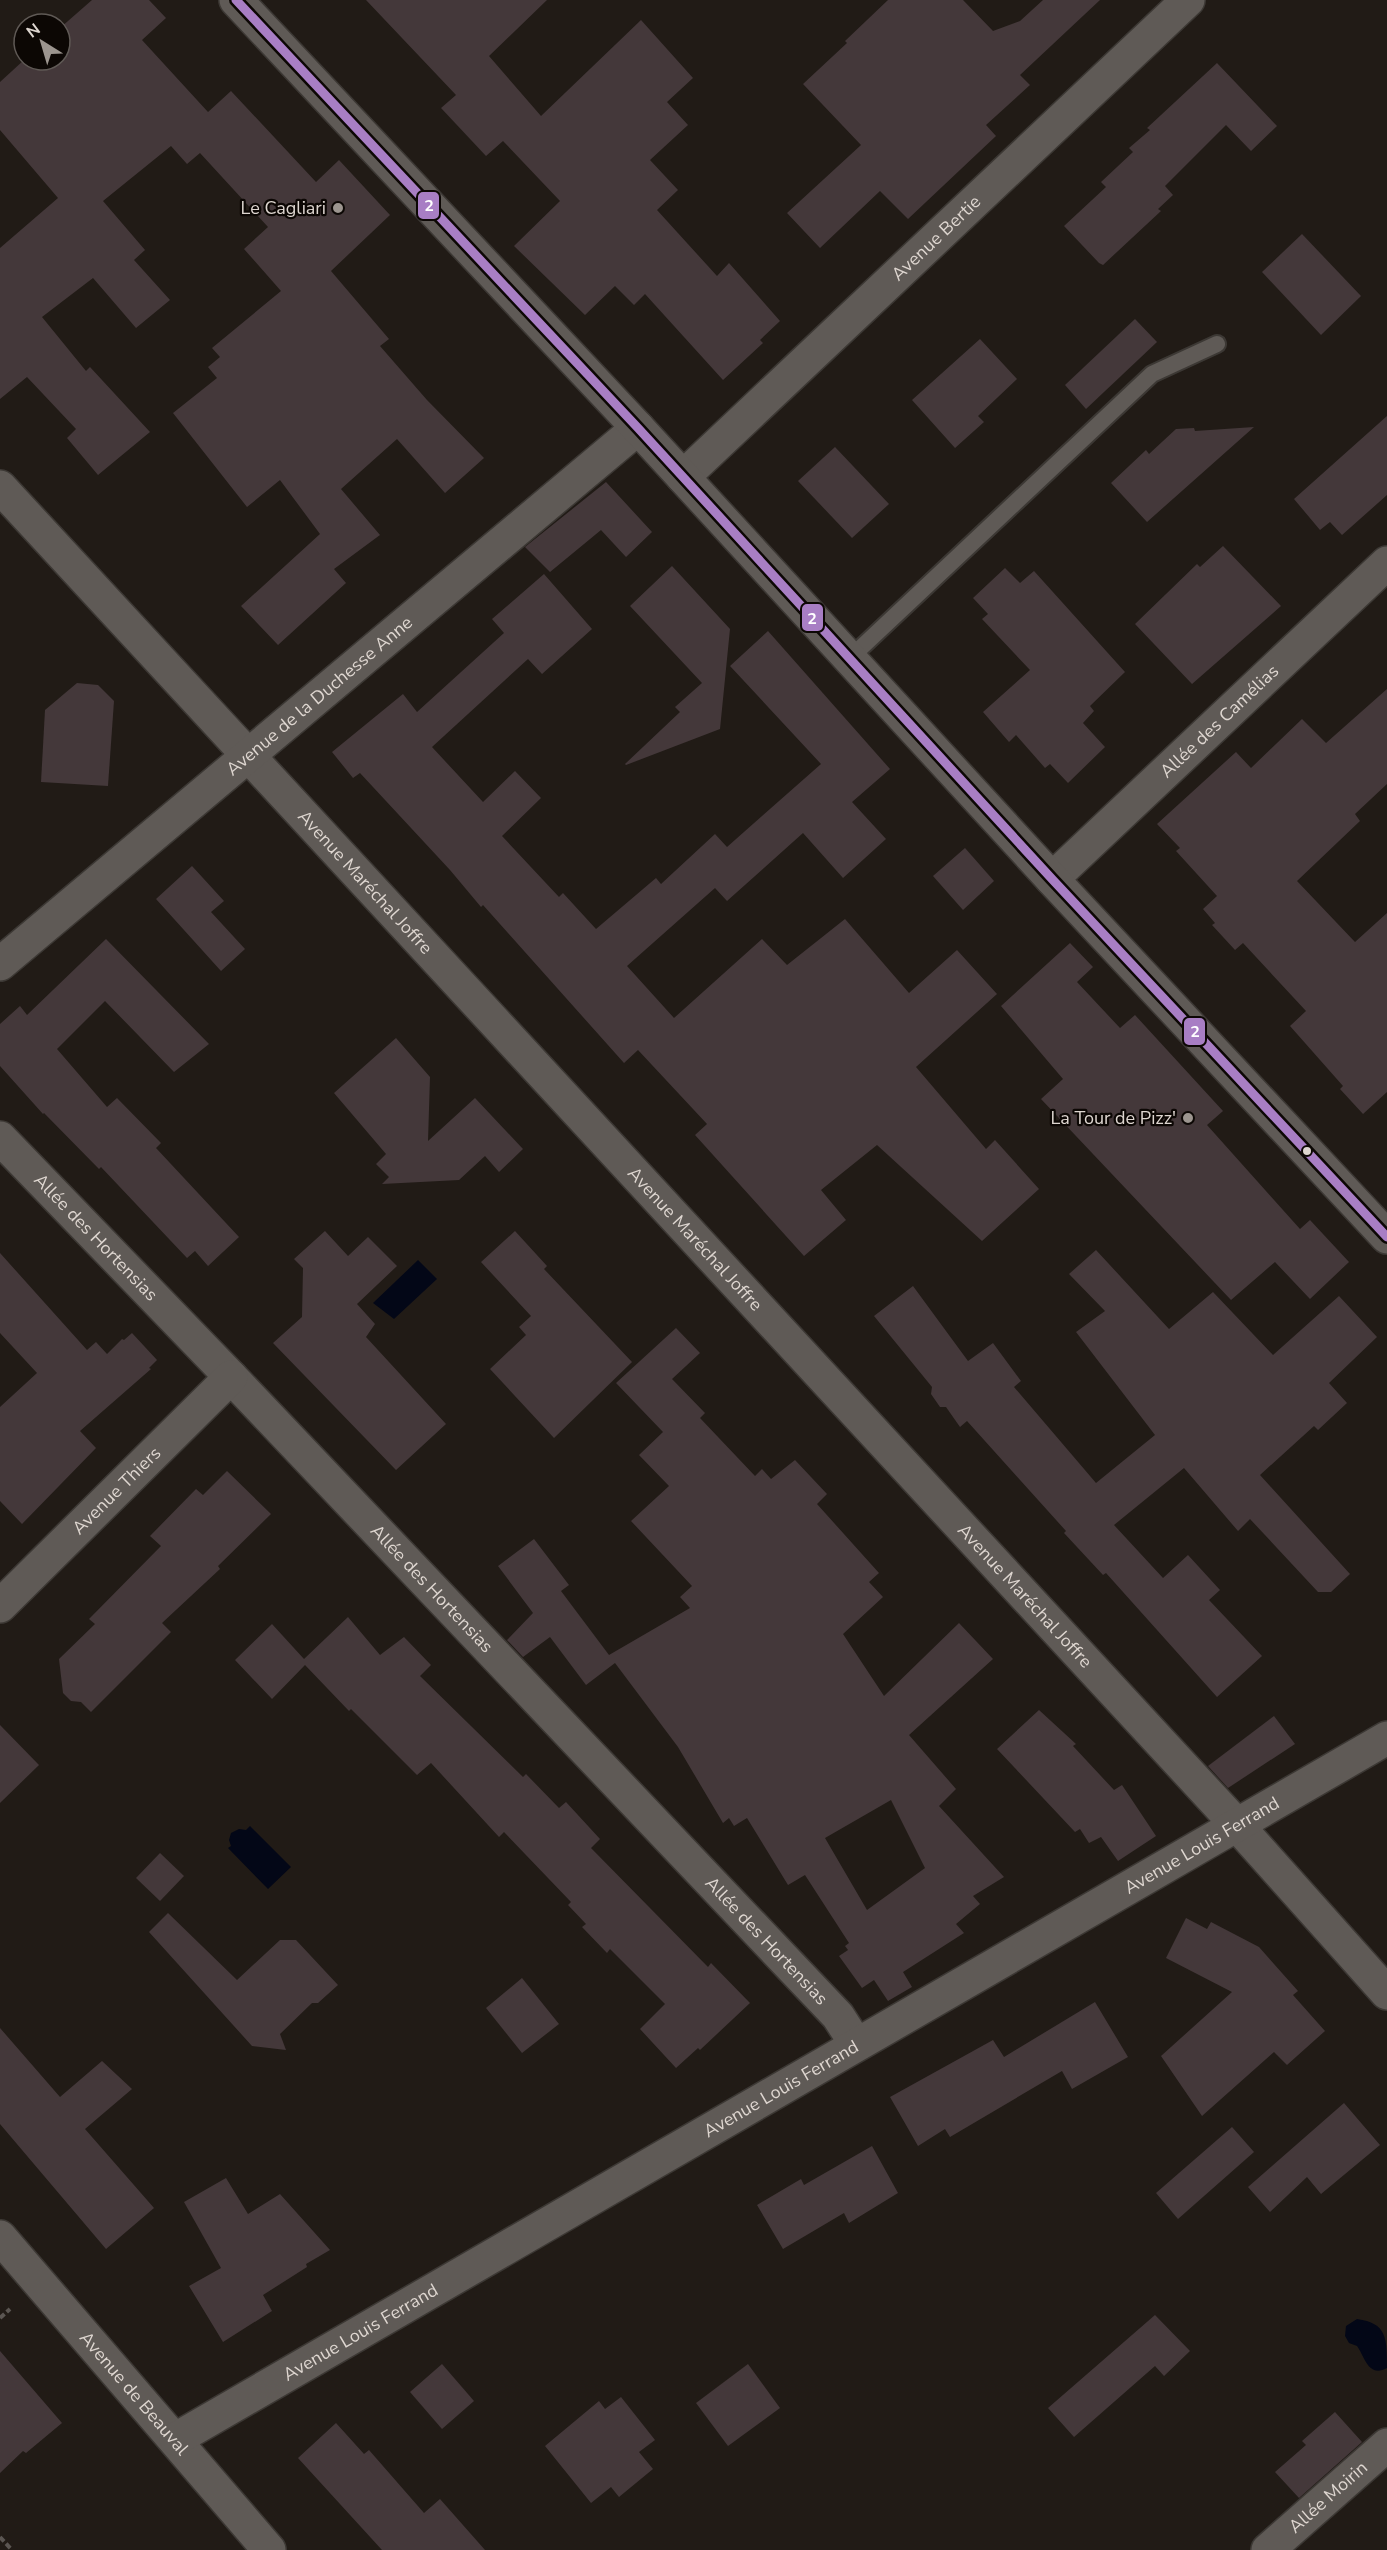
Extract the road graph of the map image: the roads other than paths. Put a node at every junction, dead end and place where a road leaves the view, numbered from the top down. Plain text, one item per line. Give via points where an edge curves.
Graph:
1 (236, 0) edge
2 (1188, 0) edge
3 (1217, 344) dead end
4 (638, 428) junction
5 (683, 477) junction
6 (0, 487) edge
7 (1387, 563) edge
8 (850, 658) junction
9 (249, 756) junction
10 (1052, 879) junction
11 (0, 964) edge
12 (0, 1138) edge
13 (1387, 1237) edge
14 (231, 1377) junction
15 (0, 1606) edge
16 (1387, 1738) edge
17 (1237, 1825) junction
18 (1387, 1993) edge
19 (856, 2044) junction
20 (0, 2236) edge
21 (176, 2439) junction
22 (1387, 2445) edge
23 (269, 2550) edge
24 (1268, 2550) edge

1 - 4 street
2 - 5 street, Avenue Bertie
3 - 8 lane via 1152,374
4 - 5 street
4 - 9 street, Avenue de la Duchesse Anne
5 - 8 street
6 - 9 street, Avenue Maréchal Joffre
7 - 10 street, Allée des Camélias
8 - 10 street
9 - 11 street, Avenue de la Duchesse Anne
9 - 17 street, Avenue Maréchal Joffre
10 - 13 street
12 - 14 street, Allée des Hortensias
14 - 15 street, Avenue Thiers
14 - 19 street, Allée des Hortensias via 838,2016
16 - 17 street, Avenue Louis Ferrand
17 - 18 street, Avenue Maréchal Joffre
17 - 19 street, Avenue Louis Ferrand
19 - 21 street, Avenue Louis Ferrand
20 - 21 street, Avenue de Beauval
21 - 23 street, Avenue de Beauval
22 - 24 street, Allée Moirin

